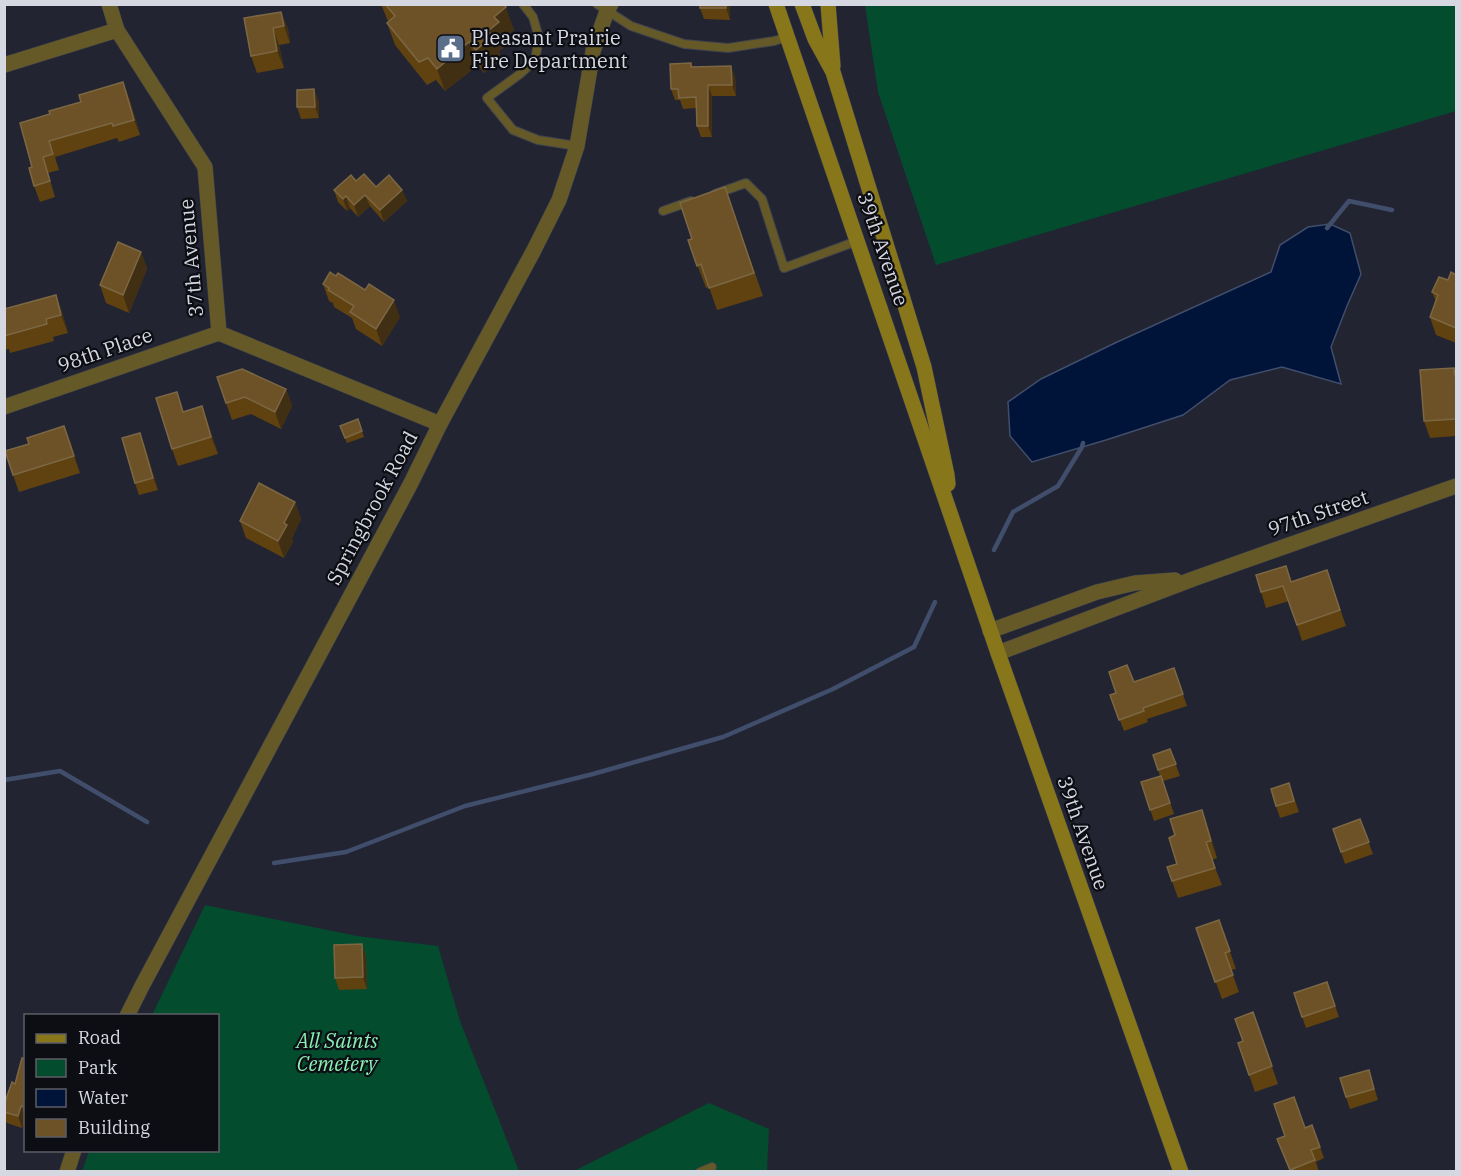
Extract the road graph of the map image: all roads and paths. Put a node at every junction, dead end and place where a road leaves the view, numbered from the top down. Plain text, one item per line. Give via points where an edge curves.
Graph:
1 (109, 4) edge
2 (523, 4) edge
3 (776, 4) edge
4 (802, 4) edge
5 (828, 4) edge
6 (605, 7) edge
7 (117, 30) junction
8 (787, 37) junction
9 (4, 65) edge
10 (833, 72) junction
11 (577, 146) junction
12 (663, 211) dead end
13 (857, 241) junction
14 (219, 333) junction
15 (4, 407) edge
16 (440, 424) junction
17 (1456, 486) edge
18 (948, 508) junction
19 (1193, 579) junction
20 (990, 631) junction
21 (998, 653) junction
22 (128, 1014) edge
23 (73, 1152) edge
24 (712, 1167) dead end
25 (67, 1172) edge
26 (700, 1172) edge
27 (1181, 1172) edge

1 - 7 street, 37th Avenue
2 - 11 lane via 533,17 539,38 535,60 487,98 513,130 538,140
3 - 8 main road, 39th Avenue
4 - 10 main road, 39th Avenue
5 - 10 main road
6 - 8 lane via 631,26 684,45 728,48
6 - 11 street, Springbrook Road via 593,51
7 - 9 street
7 - 14 street, 37th Avenue via 204,167
8 - 13 main road, 39th Avenue
10 - 18 main road, 39th Avenue via 924,367 947,475
11 - 16 street, Springbrook Road via 559,200
12 - 13 lane via 746,183 762,199 784,268
13 - 18 main road, 39th Avenue
14 - 15 street, 98th Place
14 - 16 street, 37th Avenue
16 - 22 street, Springbrook Road
17 - 19 street, 97th Street
18 - 20 main road, 39th Avenue
19 - 20 street, 97th Street via 1135,583 1097,592
19 - 21 street, 97th Street
20 - 21 main road, 39th Avenue
21 - 27 main road, 39th Avenue
23 - 25 street
24 - 26 lane

